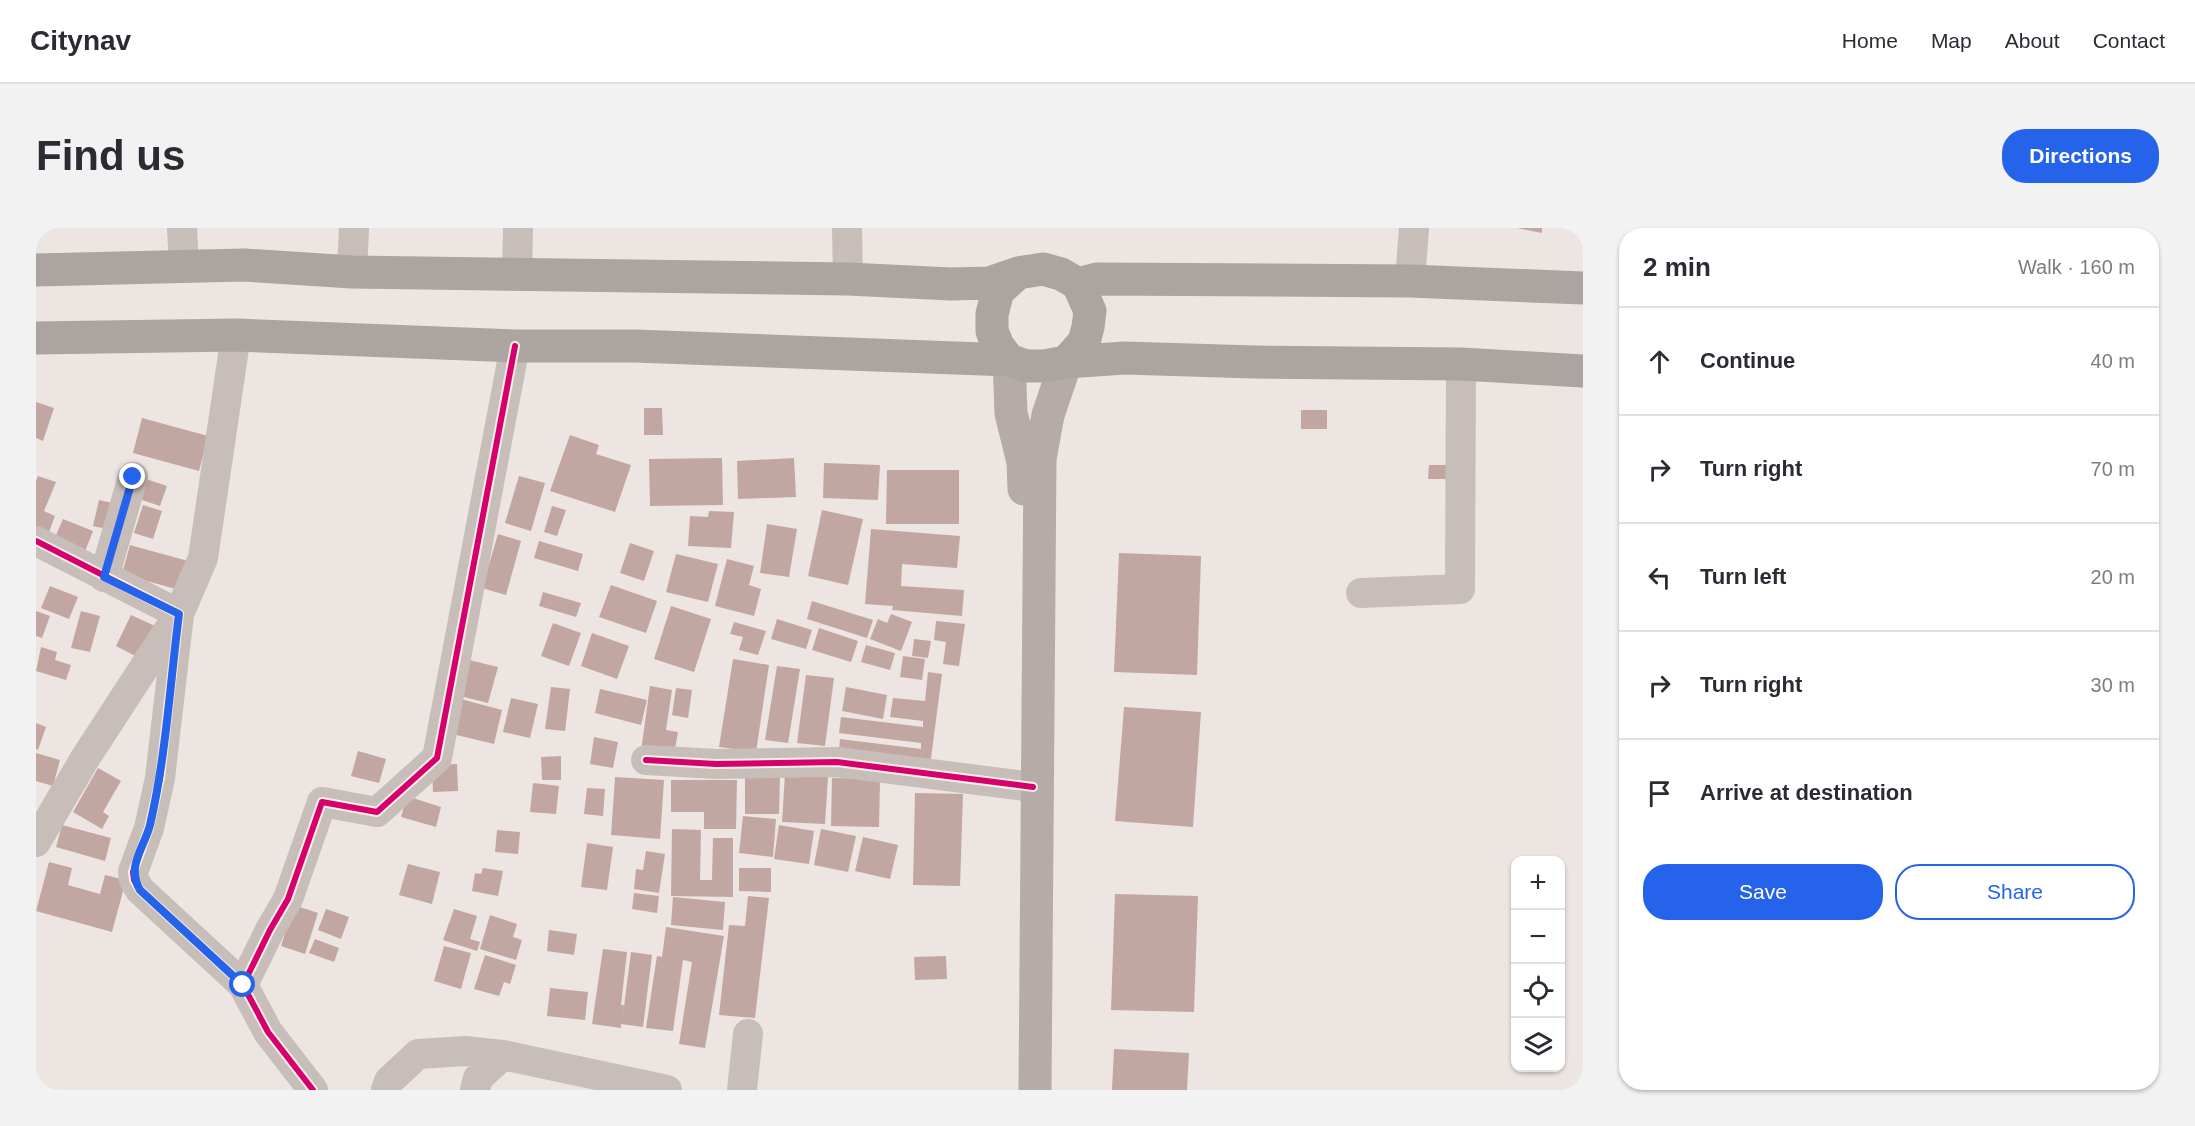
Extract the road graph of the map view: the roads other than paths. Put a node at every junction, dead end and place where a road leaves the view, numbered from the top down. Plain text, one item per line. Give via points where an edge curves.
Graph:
1 (182, 228) edge
2 (354, 228) edge
3 (518, 228) edge
4 (847, 228) edge
5 (1414, 228) edge
6 (184, 266) junction
7 (36, 270) edge
8 (352, 272) junction
9 (517, 273) junction
10 (1018, 273) junction
11 (848, 279) junction
12 (1410, 281) junction
13 (1078, 284) junction
14 (1583, 288) edge
15 (236, 335) junction
16 (36, 338) edge
17 (515, 346) junction
18 (1009, 360) junction
19 (1066, 362) junction
20 (1461, 364) junction
21 (1583, 371) edge
22 (133, 477) dead end
23 (36, 541) edge
24 (104, 577) junction
25 (1361, 593) dead end
26 (179, 614) junction
27 (646, 760) dead end
28 (1033, 787) junction
29 (36, 842) edge
30 (243, 985) junction
31 (748, 1034) dead end
32 (503, 1054) junction
33 (313, 1090) edge
34 (386, 1090) edge
35 (475, 1090) edge
36 (667, 1090) edge
37 (742, 1090) edge
38 (1027, 1090) edge
39 (1035, 1090) edge

1 - 6 street
2 - 8 street
3 - 9 street
4 - 11 street
5 - 12 street
6 - 7 highway
6 - 8 highway
8 - 9 highway
9 - 11 highway
10 - 11 highway via 989,283
10 - 13 highway via 1043,269
10 - 18 highway via 998,291 992,314 992,331
12 - 13 highway via 1097,279
12 - 14 highway
13 - 19 highway via 1090,311 1088,327 1084,342
15 - 16 highway
15 - 17 highway
15 - 26 street via 203,558
17 - 18 highway via 636,345
17 - 30 street via 437,758 377,812 322,802 288,899
18 - 19 highway via 1026,366
18 - 28 main road via 1011,413 1023,462
19 - 20 highway via 1125,358
19 - 39 main road via 1048,415 1040,459
20 - 21 highway
20 - 25 street via 1460,589
22 - 24 street
23 - 24 street
24 - 26 street
26 - 29 street
26 - 30 street via 160,777 134,880 140,890
27 - 28 street via 716,764 837,762
28 - 38 main road
30 - 33 street via 268,1032
31 - 37 street
32 - 34 street via 418,1054 389,1081
32 - 35 street via 478,1078
32 - 36 street

